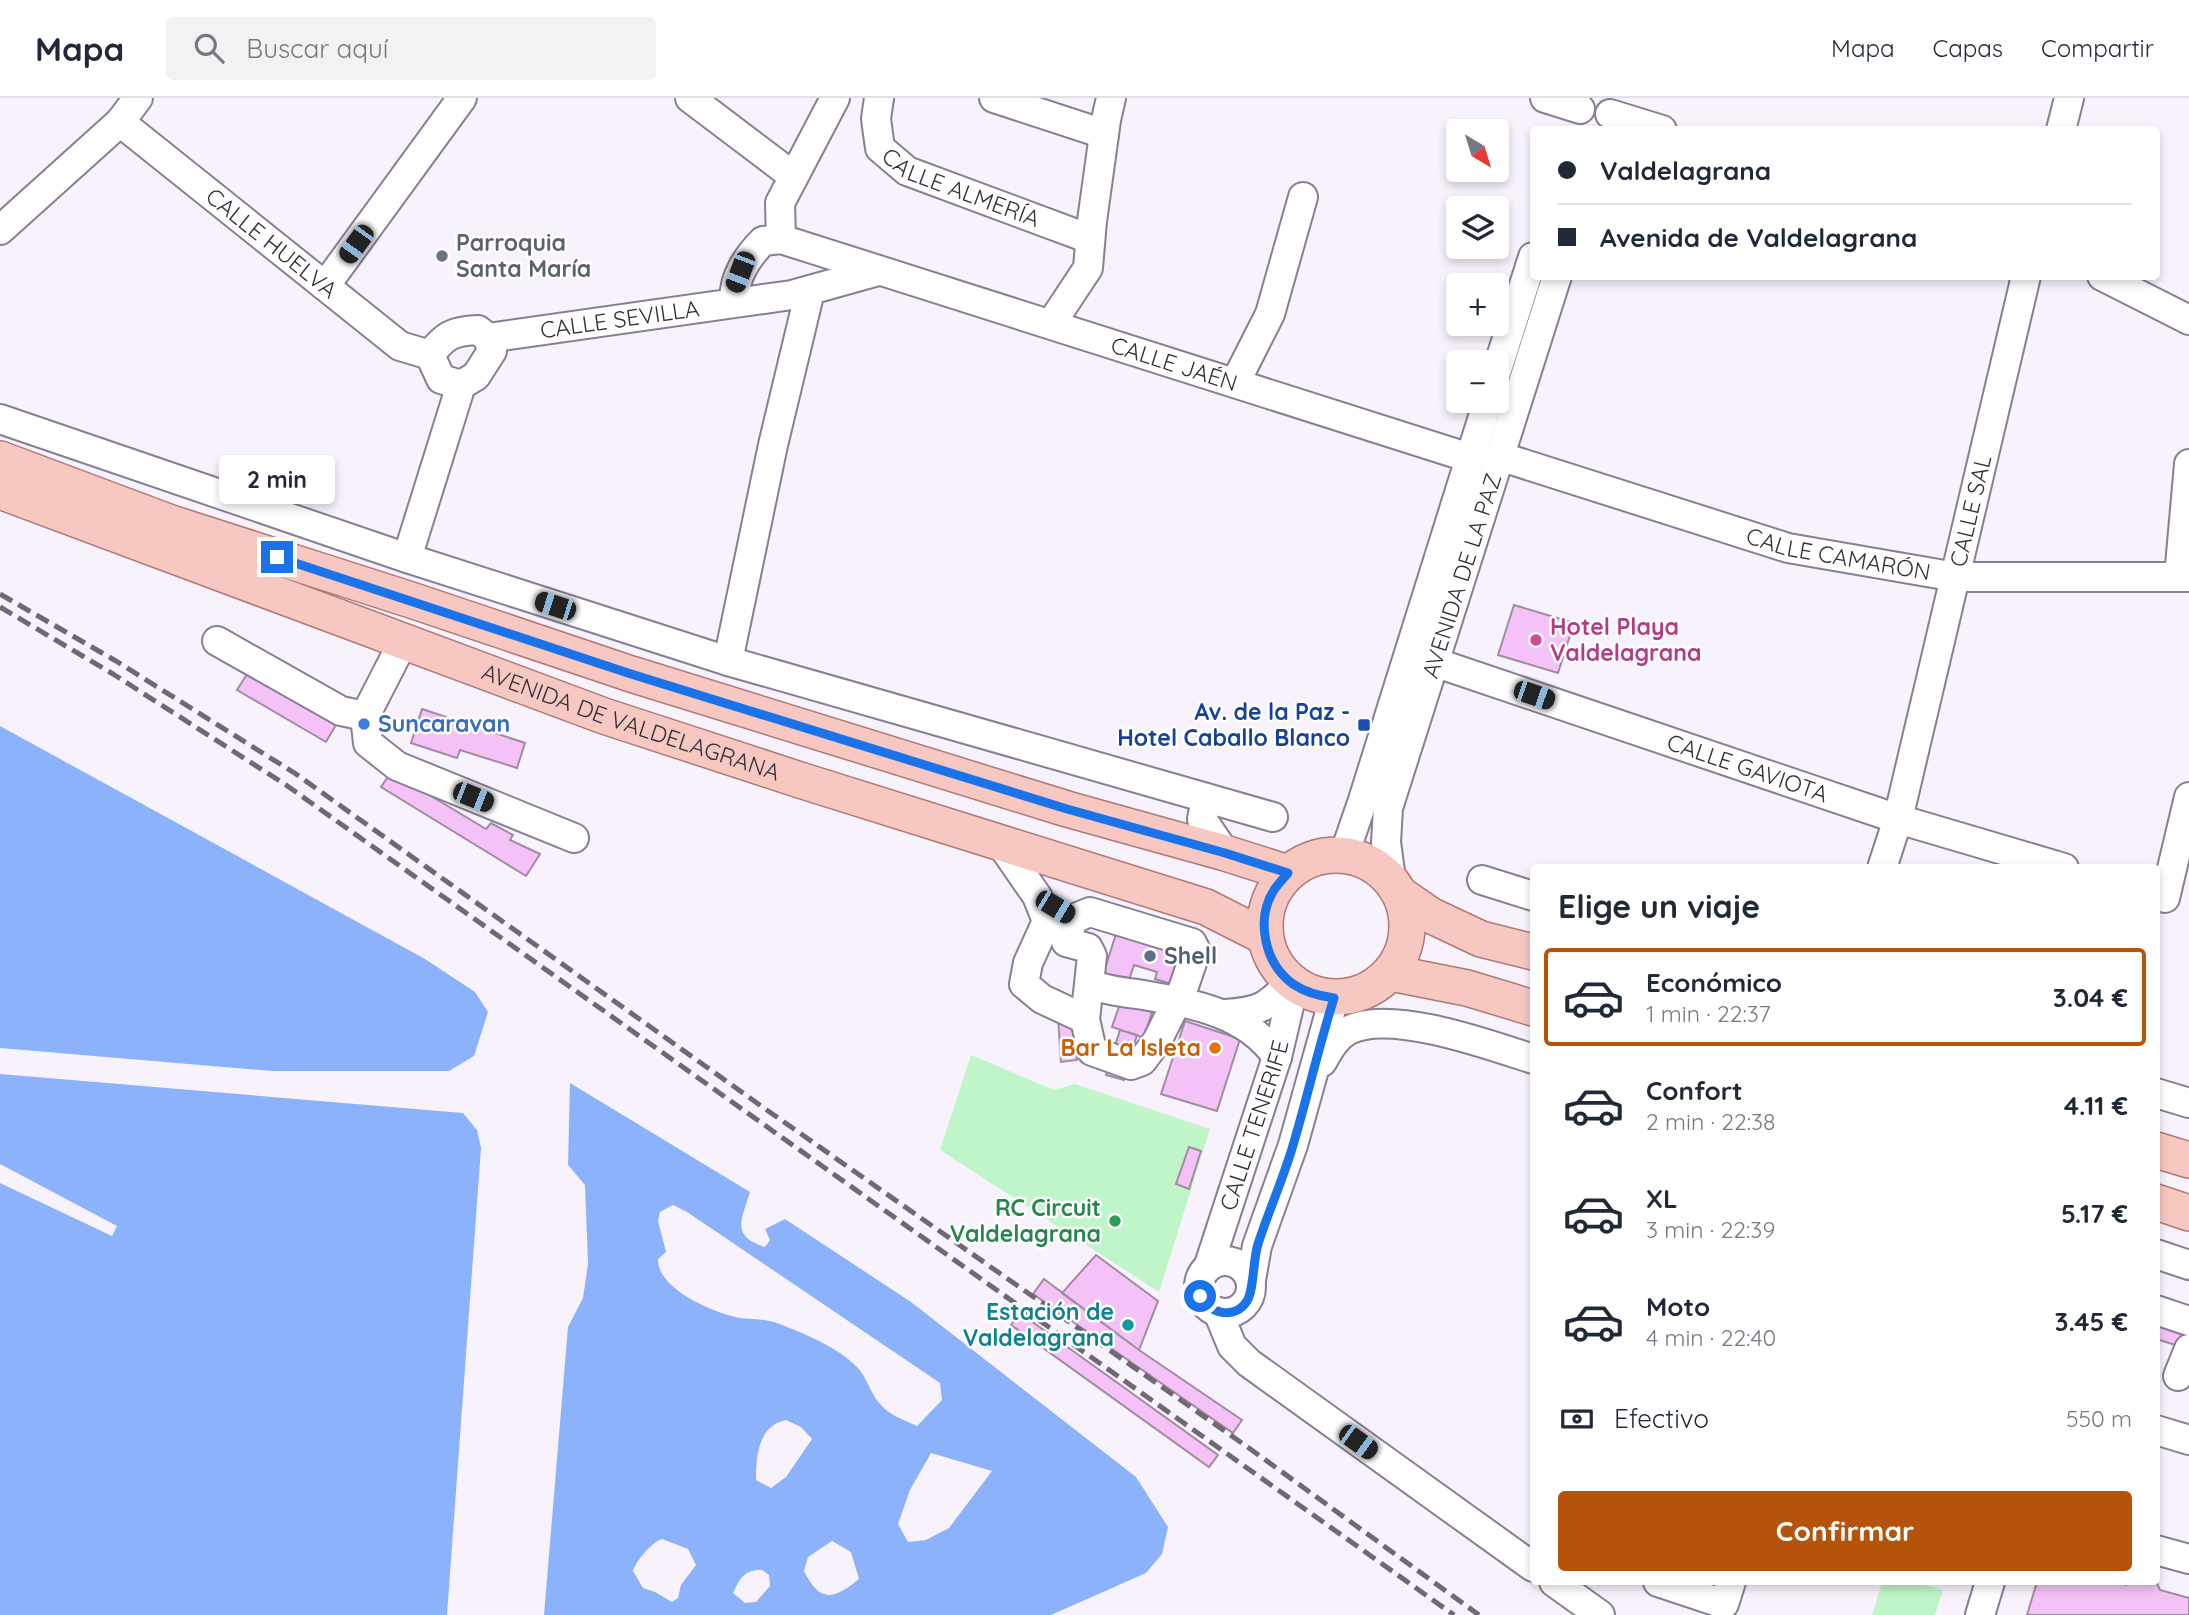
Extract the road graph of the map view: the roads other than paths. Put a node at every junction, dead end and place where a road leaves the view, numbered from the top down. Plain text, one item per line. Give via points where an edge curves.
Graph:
1 (138, 98) edge
2 (462, 98) edge
3 (690, 98) edge
4 (835, 98) edge
5 (879, 98) edge
6 (994, 98) edge
7 (1111, 98) edge
8 (1545, 98) edge
9 (2069, 98) edge
10 (1579, 112) edge
11 (1610, 114) edge
12 (120, 122) junction
13 (1649, 126) edge
14 (2062, 126) edge
15 (1104, 134) junction
16 (793, 176) junction
17 (1304, 197) dead end
18 (0, 230) edge
19 (781, 239) junction
20 (1090, 240) junction
21 (1530, 266) edge
22 (878, 271) junction
23 (1557, 280) edge
24 (2025, 280) edge
25 (2110, 280) edge
26 (325, 286) junction
27 (801, 293) junction
28 (735, 302) junction
29 (2189, 320) edge
30 (1051, 324) junction
31 (488, 338) junction
32 (1503, 350) edge
33 (430, 355) junction
34 (1236, 383) junction
35 (461, 385) junction
36 (1484, 413) edge
37 (0, 419) edge
38 (1499, 456) junction
39 (1469, 458) junction
40 (0, 459) edge
41 (2189, 464) edge
42 (0, 491) edge
43 (407, 558) junction
44 (1956, 577) junction
45 (2184, 577) edge
46 (217, 641) dead end
47 (403, 642) junction
48 (728, 661) junction
49 (1434, 662) junction
50 (365, 716) junction
51 (2189, 797) edge
52 (1206, 798) junction
53 (1273, 817) dead end
54 (1898, 819) junction
55 (574, 838) dead end
56 (1001, 844) junction
57 (1225, 853) junction
58 (1344, 855) junction
59 (1883, 864) edge
60 (2050, 864) edge
61 (1288, 873) junction
62 (1482, 880) dead end
63 (1396, 887) junction
64 (1530, 895) edge
65 (1037, 896) junction
66 (2170, 899) edge
67 (1073, 919) junction
68 (1265, 937) junction
69 (1530, 951) edge
70 (1391, 973) junction
71 (1089, 984) junction
72 (1292, 984) junction
73 (1477, 991) junction
74 (1334, 998) junction
75 (1175, 1001) junction
76 (1530, 1007) edge
77 (1225, 1014) junction
78 (1085, 1019) junction
79 (1530, 1019) edge
80 (1277, 1057) junction
81 (1530, 1058) edge
82 (1310, 1083) junction
83 (2160, 1094) edge
84 (2189, 1103) edge
85 (2160, 1151) edge
86 (2189, 1160) edge
87 (2160, 1203) edge
88 (2189, 1213) edge
89 (2160, 1255) edge
90 (1209, 1265) junction
91 (2189, 1265) edge
92 (1251, 1280) junction
93 (2160, 1311) edge
94 (1218, 1312) junction
95 (2189, 1321) edge
96 (2189, 1349) edge
97 (2178, 1376) dead end
98 (2160, 1431) edge
99 (2189, 1440) edge
100 (2160, 1551) edge
101 (2189, 1559) edge
102 (1530, 1565) edge
103 (1557, 1585) edge
104 (1667, 1585) edge
105 (1730, 1585) edge
106 (1989, 1585) edge
107 (1600, 1615) edge
108 (1980, 1615) edge

1 - 12 street
2 - 26 street
3 - 16 street
4 - 16 street
5 - 20 street, CALLE ALMERÍA via 880,148 907,171
6 - 15 street
7 - 15 street
8 - 10 street
9 - 14 street
11 - 13 street
12 - 18 street
12 - 26 street, CALLE HUELVA
15 - 20 street
16 - 19 street via 780,203
17 - 34 street via 1270,314
19 - 22 street, CALLE JAÉN
19 - 28 street via 763,241 756,248 733,290
20 - 30 street via 1088,268
21 - 32 street
22 - 27 street
22 - 30 street, CALLE JAÉN
23 - 38 street, AVENIDA DE LA PAZ
24 - 44 street, CALLE SAL
25 - 29 street
26 - 33 street, CALLE HUELVA via 400,346
27 - 28 street, CALLE SEVILLA
27 - 48 street
28 - 31 street, CALLE SEVILLA
30 - 34 street, CALLE JAÉN
31 - 33 street, CALLE SEVILLA via 478,330 459,331 441,340
31 - 35 street via 492,351 486,363
33 - 35 street via 440,379
34 - 39 street, CALLE JAÉN
35 - 43 street
36 - 39 street, AVENIDA DE LA PAZ
37 - 43 street
38 - 44 street, CALLE CAMARÓN via 1788,548
38 - 49 street, AVENIDA DE LA PAZ
39 - 58 street, AVENIDA DE LA PAZ
40 - 57 main road, AVENIDA DE VALDELAGRANA via 171,523 631,674
41 - 45 street
42 - 47 main road, AVENIDA DE VALDELAGRANA
43 - 48 street
44 - 45 street, CALLE CAMARÓN
44 - 54 street, CALLE SAL
46 - 50 street via 341,711
47 - 50 street
47 - 56 main road, AVENIDA DE VALDELAGRANA via 631,724
48 - 52 street
49 - 54 street, CALLE GAVIOTA
49 - 63 street, AVENIDA DE LA PAZ via 1388,807 1386,842
50 - 55 street via 368,743 397,766
51 - 66 street
52 - 53 street
52 - 57 street via 1202,819
54 - 59 street, CALLE SAL
54 - 60 street, CALLE GAVIOTA
56 - 65 street
56 - 68 main road, AVENIDA DE VALDELAGRANA via 1206,907
57 - 61 main road, AVENIDA DE VALDELAGRANA
58 - 61 main road via 1320,856
58 - 63 main road via 1376,866
61 - 68 main road via 1273,892 1265,914
62 - 64 street
63 - 69 main road via 1430,915 1481,939
63 - 70 main road via 1407,914 1408,934
65 - 67 street
65 - 78 street via 1047,921 1024,984 1042,999
67 - 71 street via 1066,942 1088,948 1093,956
67 - 75 street via 1090,912 1192,943 1196,951
68 - 72 main road via 1278,970
70 - 73 main road
70 - 74 main road via 1356,995
71 - 75 street
71 - 78 street
72 - 74 main road via 1313,995
72 - 77 street via 1270,1004 1247,1013
72 - 80 street, CALLE TENERIFE
73 - 76 main road
73 - 79 street via 1500,1011
74 - 82 street, CALLE TENERIFE
75 - 77 street
75 - 78 street via 1149,1054 1131,1065 1092,1051
77 - 80 street via 1259,1035
80 - 90 street, CALLE TENERIFE
81 - 82 street via 1421,1028 1380,1023 1349,1029 1333,1043
82 - 92 street, CALLE TENERIFE via 1257,1247
83 - 84 street
85 - 86 main road
87 - 88 main road
89 - 91 street
90 - 92 street via 1234,1262
90 - 94 street via 1198,1288 1204,1303
92 - 94 street via 1246,1303 1238,1310
93 - 95 street
94 - 102 street via 1232,1346 1249,1363
96 - 97 street
98 - 99 street
100 - 101 street
103 - 107 street
104 - 105 street via 1724,1604
106 - 108 street

